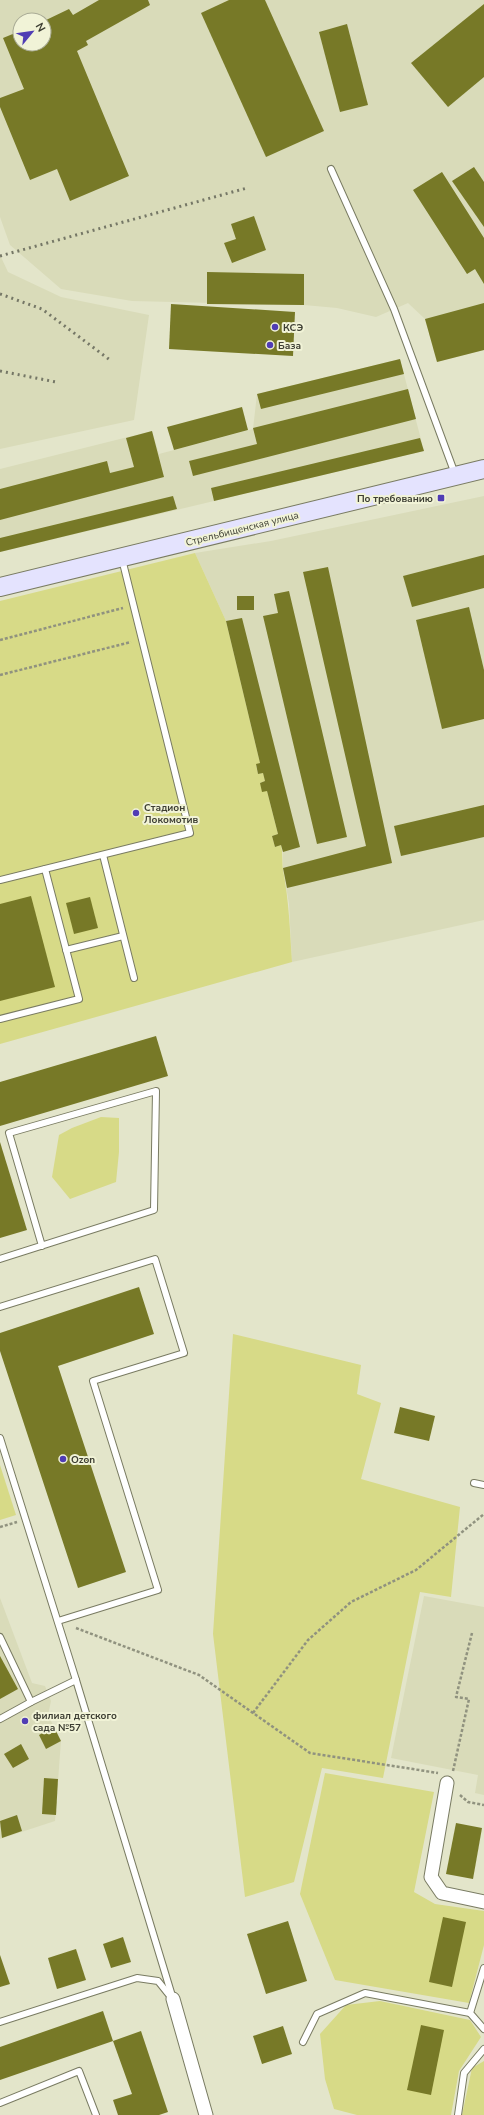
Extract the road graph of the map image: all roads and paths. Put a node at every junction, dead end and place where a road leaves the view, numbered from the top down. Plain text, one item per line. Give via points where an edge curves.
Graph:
1 (331, 169) dead end
2 (484, 469) edge
3 (456, 476) junction
4 (122, 557) junction
5 (0, 587) edge
6 (134, 605) junction
7 (142, 639) junction
8 (0, 640) edge
9 (0, 675) edge
10 (102, 855) junction
11 (45, 869) junction
12 (0, 880) edge
13 (123, 936) junction
14 (66, 950) junction
15 (134, 978) dead end
16 (0, 1019) edge
17 (42, 1246) junction
18 (0, 1259) edge
19 (0, 1307) edge
20 (0, 1438) edge
21 (474, 1484) dead end
22 (484, 1485) edge
23 (484, 1514) edge
24 (26, 1519) junction
25 (0, 1528) edge
26 (58, 1621) junction
27 (472, 1632) dead end
28 (0, 1637) edge
29 (76, 1680) junction
30 (31, 1702) junction
31 (253, 1713) junction
32 (0, 1719) edge
33 (453, 1770) dead end
34 (448, 1782) junction
35 (484, 1805) edge
36 (484, 1902) edge
37 (484, 1968) edge
38 (173, 2000) junction
39 (470, 2013) junction
40 (0, 2022) edge
41 (484, 2029) edge
42 (303, 2042) dead end
43 (484, 2049) edge
44 (0, 2103) edge
45 (96, 2115) edge
46 (206, 2115) edge
47 (458, 2115) edge

1 - 3 lane via 394,309
2 - 3 main road, Стрельбищенская улица
3 - 4 main road, Стрельбищенская улица
4 - 5 main road, Стрельбищенская улица
4 - 6 lane
6 - 7 lane
6 - 8 path
7 - 9 path
7 - 10 lane via 190,833
10 - 11 lane
10 - 13 lane
11 - 12 lane
11 - 14 lane
13 - 14 lane
13 - 15 lane
14 - 16 lane via 79,999
17 - 17 lane via 154,1210 156,1090 10,1133
17 - 18 lane
19 - 26 lane via 155,1259 184,1353 93,1381 158,1590
20 - 24 lane
21 - 22 lane
23 - 31 path via 416,1570 351,1602 308,1640
24 - 25 path
24 - 26 lane
26 - 29 lane
26 - 31 path via 199,1675
27 - 33 path via 456,1697 469,1699
28 - 30 lane
29 - 30 lane
29 - 38 lane
30 - 32 lane
31 - 34 path via 310,1753 440,1774
34 - 35 path via 468,1802
34 - 36 street via 431,1877 442,1893
37 - 39 lane
38 - 40 lane via 158,1981 137,1978
38 - 46 street
39 - 41 lane
39 - 42 lane via 365,1993 317,2014
43 - 47 lane via 464,2073
44 - 45 lane via 79,2071

